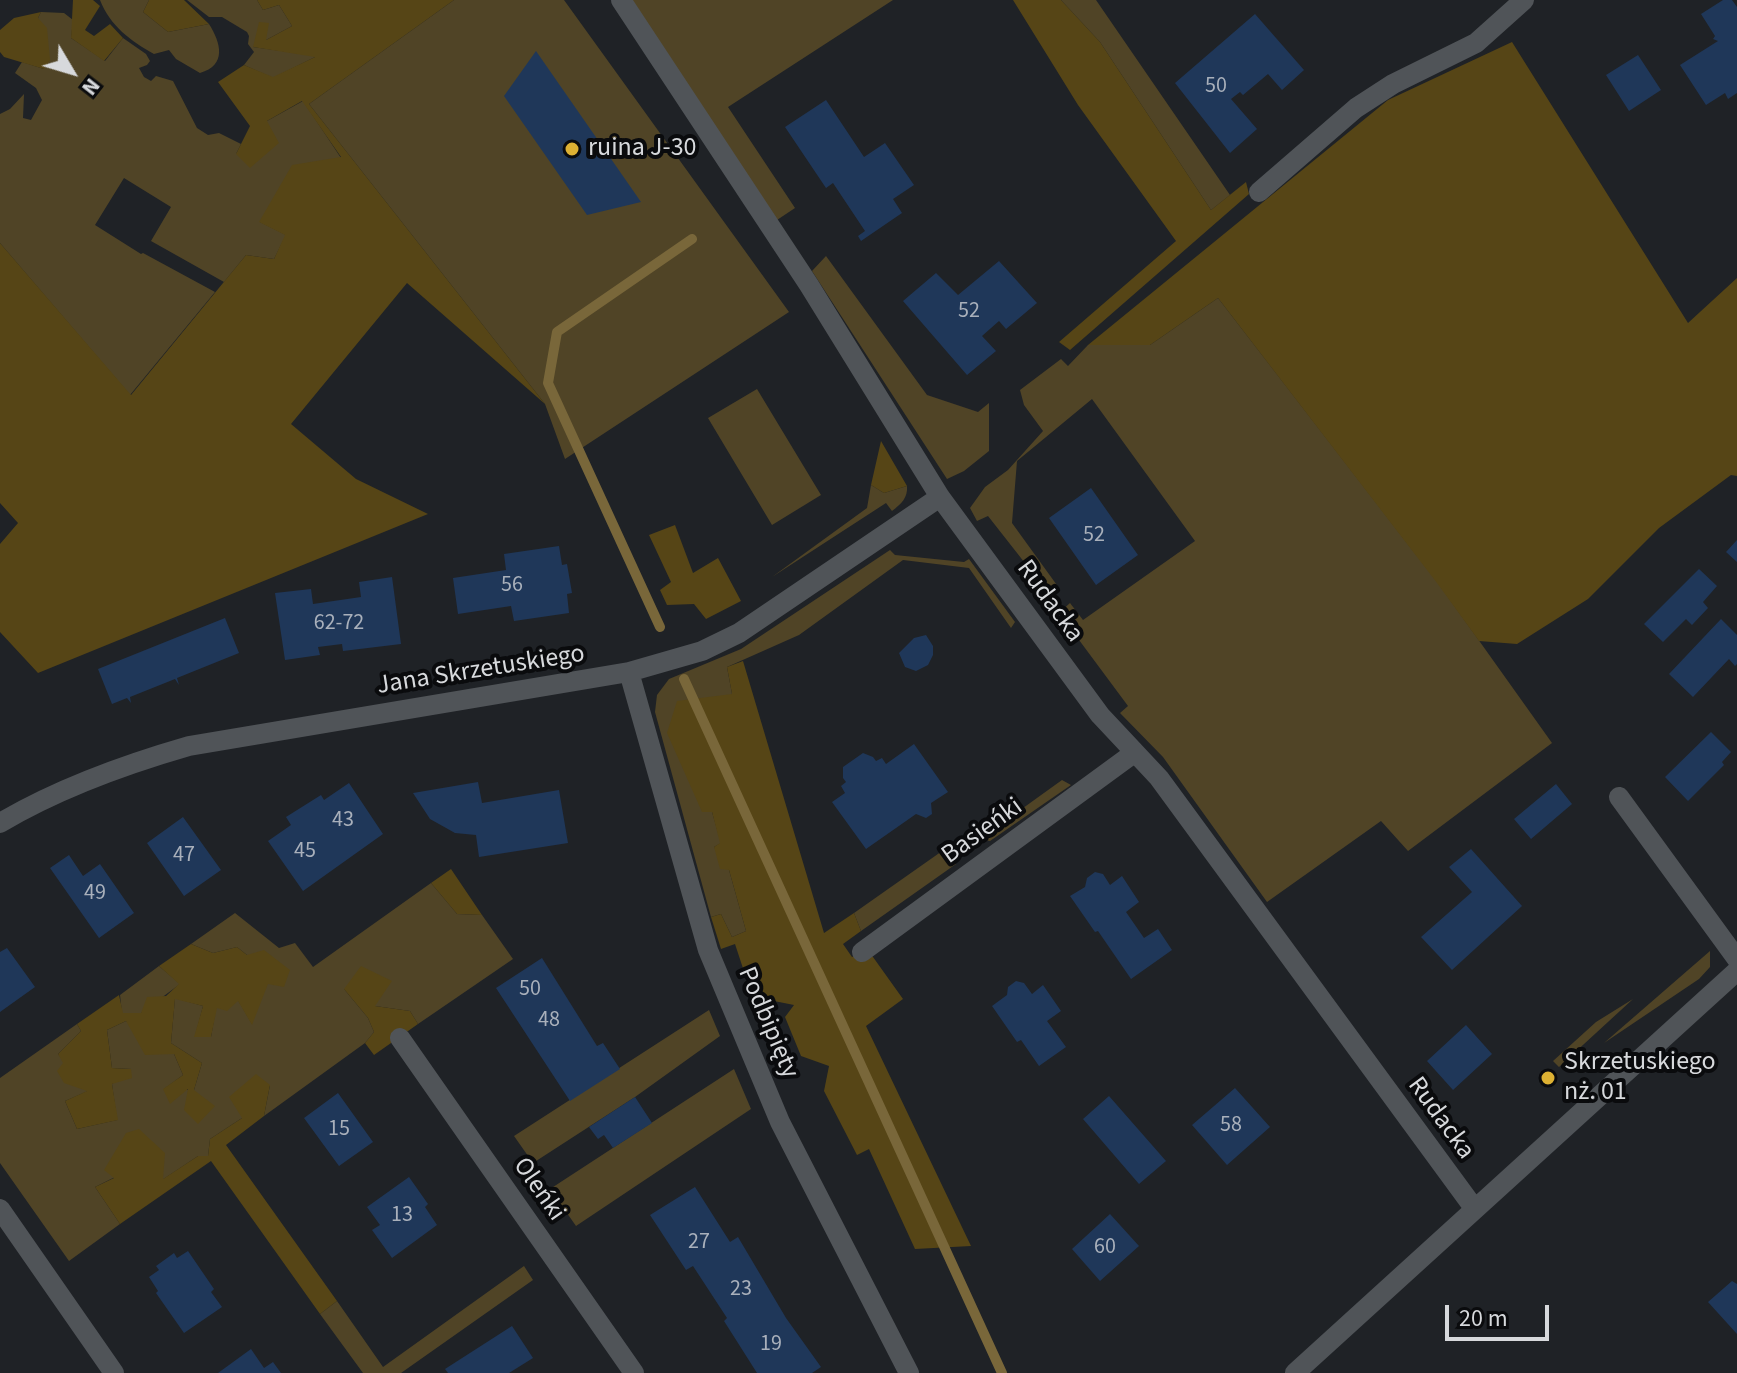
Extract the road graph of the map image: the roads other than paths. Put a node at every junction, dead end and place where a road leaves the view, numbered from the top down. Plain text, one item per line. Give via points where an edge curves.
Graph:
1 (621, 0) edge
2 (1524, 0) edge
3 (1259, 192) dead end
4 (940, 497) junction
5 (629, 672) junction
6 (1134, 753) junction
7 (1619, 797) dead end
8 (0, 823) edge
9 (862, 952) dead end
10 (1737, 959) edge
11 (1737, 971) edge
12 (400, 1038) dead end
13 (1474, 1208) junction
14 (0, 1209) edge
15 (114, 1373) edge
16 (634, 1373) edge
17 (909, 1373) edge
18 (1295, 1373) edge

1 - 4 street, Rudacka via 809,285
2 - 3 street via 1476,43 1356,108
4 - 5 street, Jana Skrzetuskiego via 739,633 702,651
4 - 6 street, Rudacka via 1100,715
5 - 8 street, Jana Skrzetuskiego via 189,746 84,782
5 - 17 street, Podbipięty via 708,950 780,1122
6 - 9 street, Basieńki
6 - 13 street, Rudacka via 1159,778
7 - 10 street
11 - 13 street
12 - 16 street, Oleńki
13 - 18 street
14 - 15 street

